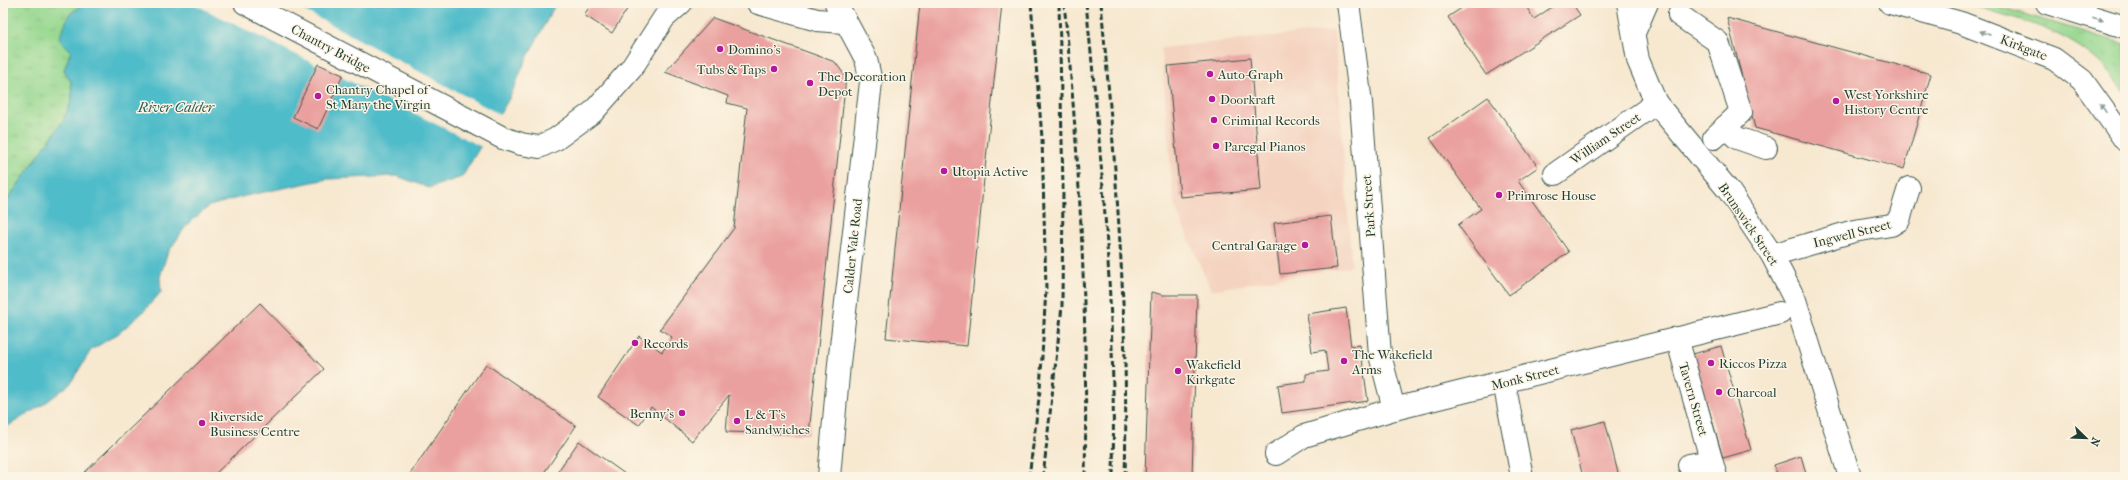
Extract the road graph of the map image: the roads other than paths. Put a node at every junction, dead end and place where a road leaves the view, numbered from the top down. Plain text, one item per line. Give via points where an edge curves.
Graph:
1 (245, 3) edge
2 (681, 3) edge
3 (758, 3) edge
4 (1348, 3) edge
5 (1628, 3) edge
6 (1647, 3) edge
7 (1890, 3) edge
8 (2047, 3) edge
9 (843, 9) edge
10 (1679, 15) dead end
11 (2125, 27) edge
12 (1634, 33) junction
13 (1656, 103) junction
14 (2125, 140) edge
15 (1766, 148) dead end
16 (1555, 174) dead end
17 (1909, 188) dead end
18 (1772, 255) junction
19 (1780, 313) dead end
20 (1677, 338) junction
21 (1504, 382) junction
22 (1394, 409) junction
23 (1276, 454) dead end
24 (1689, 466) dead end
25 (1714, 469) edge
26 (829, 477) edge
27 (1522, 477) edge
28 (1850, 477) edge

1 - 2 main road, Chantry Bridge via 503,138 539,147 556,139 593,112 631,69 664,18
3 - 9 main road via 818,20
4 - 22 main road, Park Street via 1361,103 1380,355
5 - 12 main road, Brunswick Street
6 - 12 main road
14 -> 7 main road, Kirkgate via 2082,80 2054,58 1961,23
8 -> 11 main road
9 - 26 main road, Calder Vale Road via 866,59 871,82 839,364
10 - 15 main road via 1718,42 1741,112 1719,132
12 - 13 main road, Brunswick Street via 1638,60
13 - 16 main road, William Street
13 - 18 main road, Brunswick Street via 1729,191
17 - 18 main road, Ingwell Street via 1899,220 1891,225 1854,231
18 - 28 main road, Brunswick Street via 1798,308
19 - 20 main road, Monk Street
20 - 21 main road, Monk Street
20 - 25 main road, Tavern Street
21 - 22 main road, Monk Street
21 - 27 main road
22 - 23 main road, Monk Street via 1304,436
24 - 25 main road, Tavern Street

